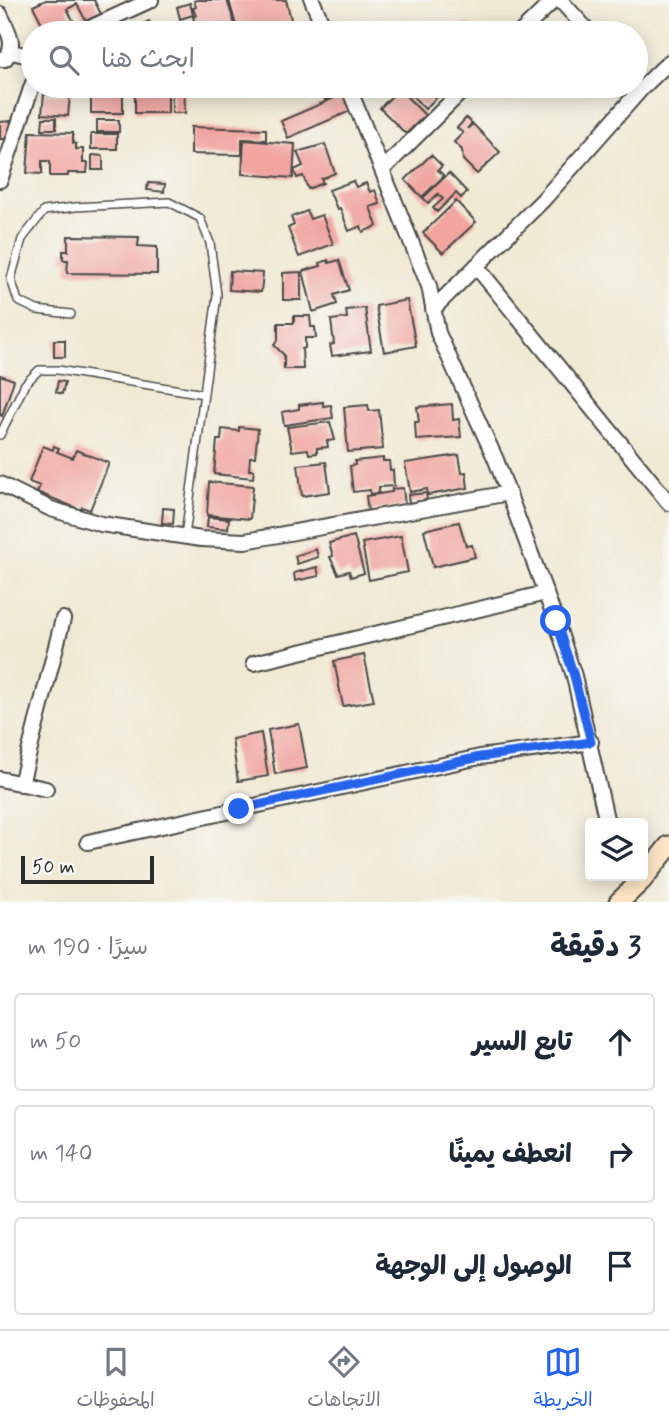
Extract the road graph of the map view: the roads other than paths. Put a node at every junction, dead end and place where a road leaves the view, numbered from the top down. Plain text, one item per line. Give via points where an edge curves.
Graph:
1 (150, 0) edge
2 (312, 0) edge
3 (554, 0) edge
4 (560, 0) edge
5 (0, 14) edge
6 (105, 21) edge
7 (321, 21) edge
8 (532, 21) edge
9 (579, 21) edge
10 (6, 56) edge
11 (669, 62) edge
12 (648, 78) edge
13 (28, 98) edge
14 (353, 98) edge
15 (455, 98) edge
16 (628, 98) edge
17 (383, 169) junction
18 (0, 180) edge
19 (476, 266) junction
20 (433, 309) junction
21 (71, 314) dead end
22 (204, 394) junction
23 (0, 435) edge
24 (0, 484) edge
25 (509, 493) junction
26 (669, 503) edge
27 (185, 537) junction
28 (546, 593) junction
29 (63, 619) dead end
30 (254, 663) dead end
31 (591, 742) junction
32 (0, 779) edge
33 (21, 784) junction
34 (46, 789) dead end
35 (606, 818) edge
36 (88, 842) dead end
37 (669, 846) edge
38 (648, 867) edge
39 (635, 881) edge
40 (619, 902) edge

1 - 6 street
2 - 7 street
3 - 8 street
4 - 9 street
5 - 10 street via 12,42
11 - 12 street
13 - 18 street
14 - 17 street
15 - 17 street
16 - 19 street via 543,200
17 - 20 street via 429,286
19 - 20 street
19 - 26 street
20 - 25 street via 438,333
21 - 22 lane via 37,310 18,302 11,279 22,239 44,211 169,202 200,218 217,295
22 - 23 lane via 39,370 25,384
22 - 27 lane
24 - 27 street via 51,509 101,524
25 - 27 street via 246,541
25 - 28 street
28 - 30 street
28 - 31 street
29 - 33 street
31 - 35 street
31 - 36 street via 480,757
32 - 33 street
33 - 34 street
37 - 38 street
39 - 40 street

